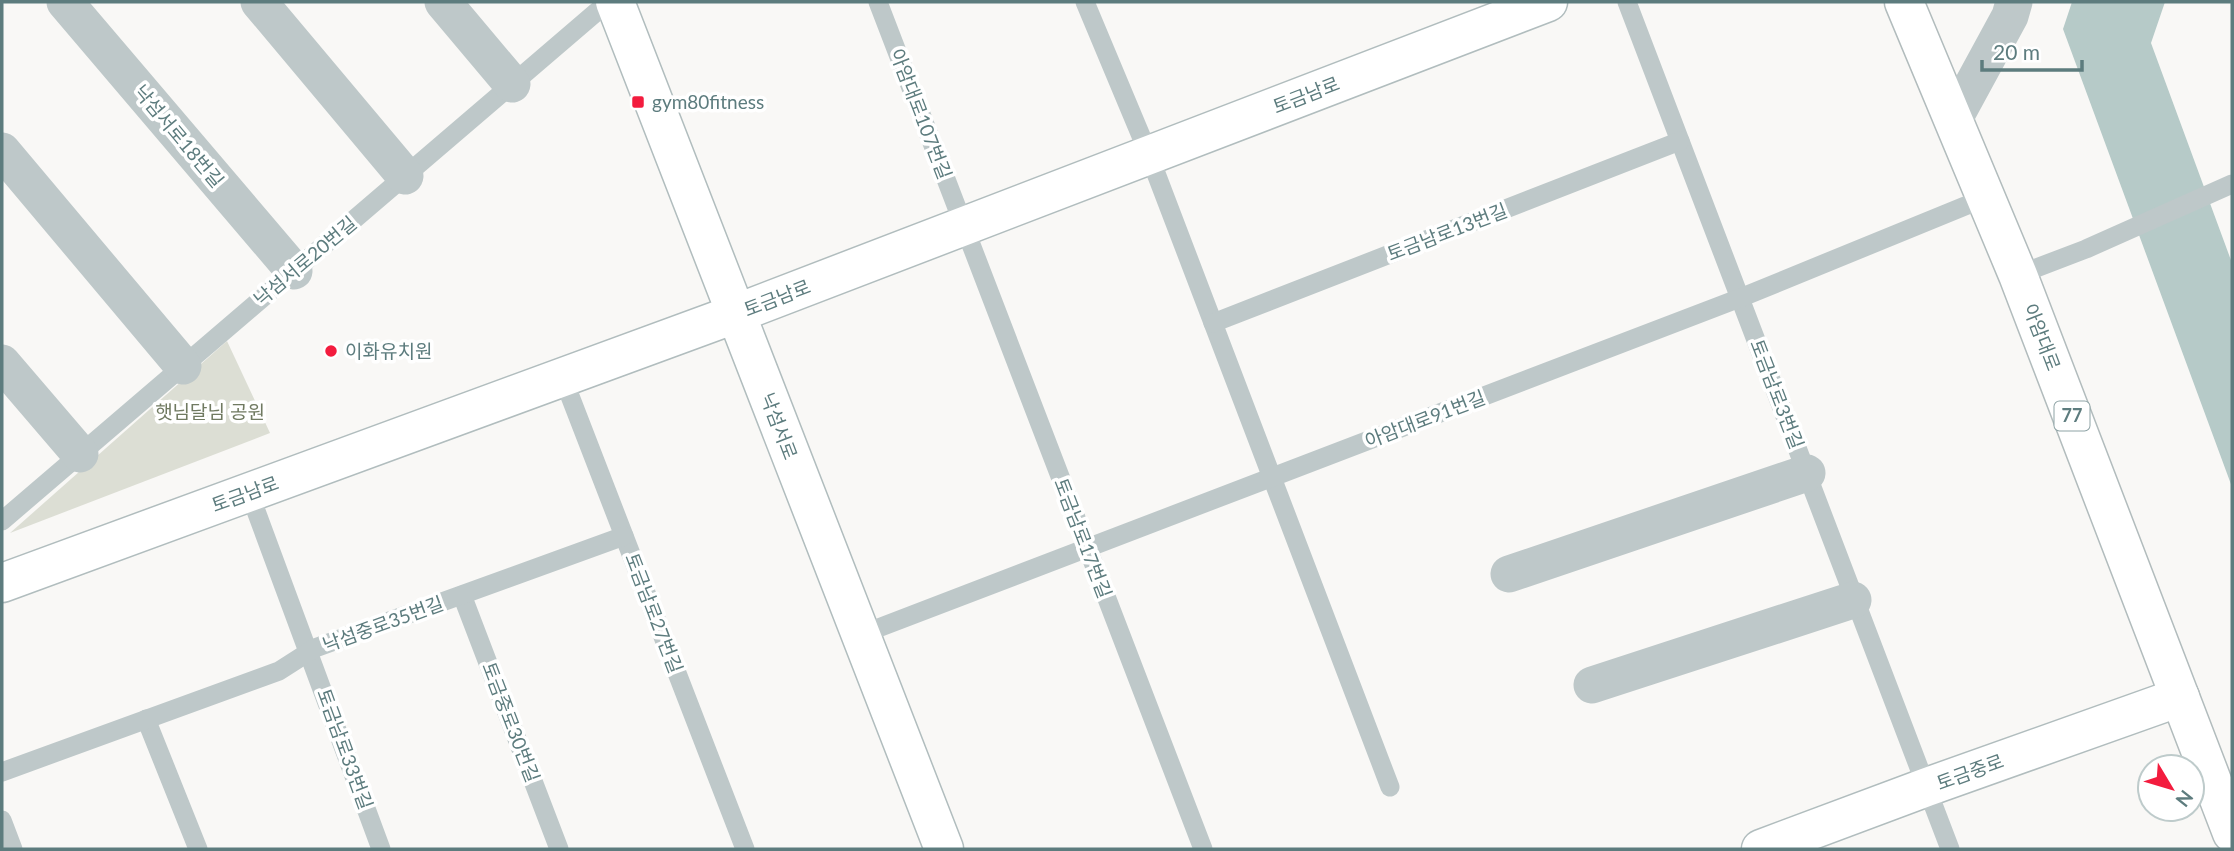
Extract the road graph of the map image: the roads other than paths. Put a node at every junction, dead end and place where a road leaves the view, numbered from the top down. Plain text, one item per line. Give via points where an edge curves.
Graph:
1 (65, 2) edge
2 (259, 2) edge
3 (443, 2) edge
4 (608, 2) edge
5 (615, 2) edge
6 (878, 2) edge
7 (1085, 2) edge
8 (1548, 2) edge
9 (1627, 2) edge
10 (1904, 2) edge
11 (2014, 2) edge
12 (512, 84) junction
13 (1954, 119) junction
14 (1680, 141) junction
15 (2, 151) edge
16 (1149, 155) junction
17 (405, 176) junction
18 (2229, 185) edge
19 (1987, 197) junction
20 (964, 226) junction
21 (294, 271) junction
22 (2018, 275) junction
23 (1740, 298) junction
24 (736, 314) junction
25 (1213, 323) junction
26 (2, 363) edge
27 (183, 366) junction
28 (564, 378) junction
29 (80, 454) junction
30 (1807, 473) junction
31 (1272, 477) junction
32 (249, 492) junction
33 (2, 521) edge
34 (624, 536) junction
35 (1087, 548) junction
36 (1509, 574) dead end
37 (2, 583) edge
38 (462, 595) junction
39 (1853, 600) junction
40 (860, 635) junction
41 (310, 653) junction
42 (1592, 685) dead end
43 (2180, 696) junction
44 (146, 719) junction
45 (2, 772) edge
46 (1390, 787) dead end
47 (1927, 787) junction
48 (2, 820) edge
49 (2229, 820) edge
50 (13, 849) edge
51 (198, 849) edge
52 (381, 849) edge
53 (559, 849) edge
54 (745, 849) edge
55 (944, 849) edge
56 (1203, 849) edge
57 (1761, 849) edge
58 (1950, 849) edge
59 (2223, 849) edge

1 - 21 street, 낙섬서로18번길
2 - 17 street
3 - 12 street
4 - 12 lane, 낙섬서로20번길
5 - 24 street, 낙섬서로
6 - 20 lane, 아암대로107번길
7 - 16 lane
8 - 16 street, 토금남로
9 - 14 lane, 토금남로3번길
10 - 13 street, 아암대로 / 77
11 - 13 street
12 - 17 lane, 낙섬서로20번길
13 - 19 street, 아암대로 / 77
14 - 23 lane, 토금남로3번길
14 - 25 lane, 토금남로13번길
15 - 27 street
16 - 20 street, 토금남로
16 - 25 lane
17 - 21 lane, 낙섬서로20번길
18 - 22 lane
19 - 22 street, 아암대로 / 77
19 - 23 lane, 아암대로91번길
20 - 24 street, 토금남로
20 - 35 lane, 토금남로17번길
21 - 27 lane, 낙섬서로20번길
22 - 43 street, 아암대로 / 77
23 - 30 lane, 토금남로3번길
23 - 31 lane, 아암대로91번길
24 - 28 street, 토금남로
24 - 40 street, 낙섬서로
25 - 31 lane
26 - 29 street
27 - 29 lane, 낙섬서로20번길
28 - 32 street, 토금남로
28 - 34 lane, 토금남로27번길
29 - 33 lane, 낙섬서로20번길
30 - 36 street
30 - 39 lane, 토금남로3번길
31 - 35 lane, 아암대로91번길
31 - 46 lane
32 - 37 street, 토금남로
32 - 41 lane, 토금남로33번길
34 - 38 lane, 낙섬중로35번길
34 - 54 lane, 토금남로27번길
35 - 40 lane, 아암대로91번길
35 - 56 lane, 토금남로17번길
38 - 41 lane, 낙섬중로35번길
38 - 53 lane, 토금중로30번길
39 - 42 street
39 - 47 lane, 토금남로3번길
40 - 55 street, 낙섬서로
41 - 44 lane, 낙섬중로35번길 via 279,671
41 - 52 lane, 토금남로33번길
43 - 47 street, 토금중로
43 - 49 street, 아암대로 / 77
44 - 45 lane, 낙섬중로35번길
44 - 51 lane
47 - 57 street, 토금중로
47 - 58 lane, 토금남로3번길
48 - 50 lane
49 - 59 street

